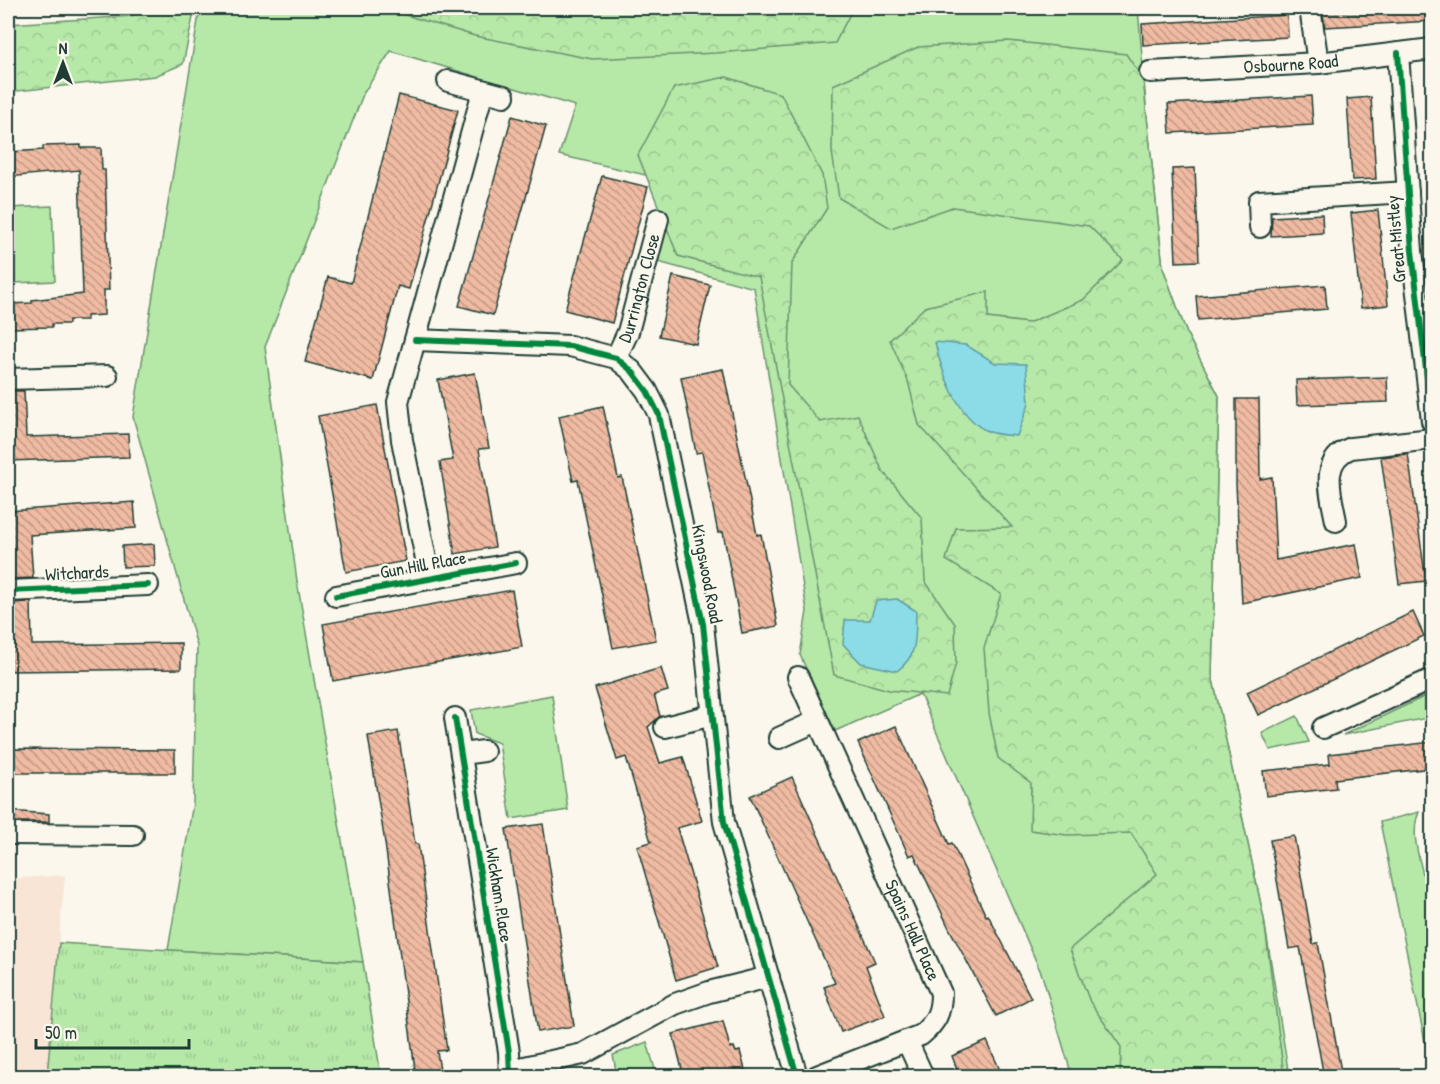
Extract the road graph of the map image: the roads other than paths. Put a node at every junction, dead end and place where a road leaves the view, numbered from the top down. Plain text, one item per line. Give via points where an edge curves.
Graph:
1 (1310, 8) edge
2 (1432, 49) edge
3 (1398, 53) junction
4 (1318, 63) junction
5 (1150, 72) dead end
6 (448, 81) dead end
7 (483, 91) junction
8 (504, 96) dead end
9 (1407, 192) junction
10 (658, 219) dead end
11 (1260, 227) dead end
12 (415, 340) junction
13 (616, 358) junction
14 (107, 376) dead end
15 (8, 379) edge
16 (1432, 421) edge
17 (1432, 439) edge
18 (1336, 521) dead end
19 (516, 563) dead end
20 (430, 579) junction
21 (148, 585) dead end
22 (8, 591) edge
23 (336, 596) dead end
24 (798, 677) dead end
25 (1432, 679) edge
26 (712, 715) junction
27 (455, 718) dead end
28 (817, 721) junction
29 (665, 727) dead end
30 (1323, 728) dead end
31 (779, 738) dead end
32 (484, 751) dead end
33 (462, 754) junction
34 (8, 834) edge
35 (134, 835) dead end
36 (769, 977) junction
37 (907, 1041) junction
38 (511, 1073) edge
39 (797, 1077) edge
40 (817, 1077) edge
41 (923, 1077) edge

1 - 4 street
2 - 3 street, Osbourne Road
3 - 4 street, Osbourne Road
3 - 9 street, Great Mistley
4 - 5 street, Osbourne Road
6 - 7 street
7 - 8 street
7 - 12 street, Gun Hill Place
9 - 11 street, Great Mistley via 1259,201
9 - 16 street, Great Mistley
10 - 13 street, Durrington Close via 628,332
12 - 13 street, Kingswood Road via 570,346
12 - 20 street, Gun Hill Place via 402,383 398,419
13 - 26 street, Kingswood Road via 647,391 664,433 702,624
14 - 15 street
17 - 18 street via 1341,452 1329,471
19 - 20 street, Gun Hill Place
20 - 23 street, Gun Hill Place
21 - 22 street, Witchards
24 - 28 street, Spains Hall Place
25 - 30 street
26 - 29 street
26 - 36 street, Kingswood Road via 724,822
27 - 33 street, Wickham Place
28 - 31 street
28 - 37 street, Spains Hall Place via 941,993 941,1009 935,1023
32 - 33 street
33 - 38 street, Wickham Place
34 - 35 street
36 - 38 street, Wickham Place via 675,1004 583,1054
36 - 39 street, Kingswood Road
37 - 40 street, Spains Hall Place
37 - 41 street

